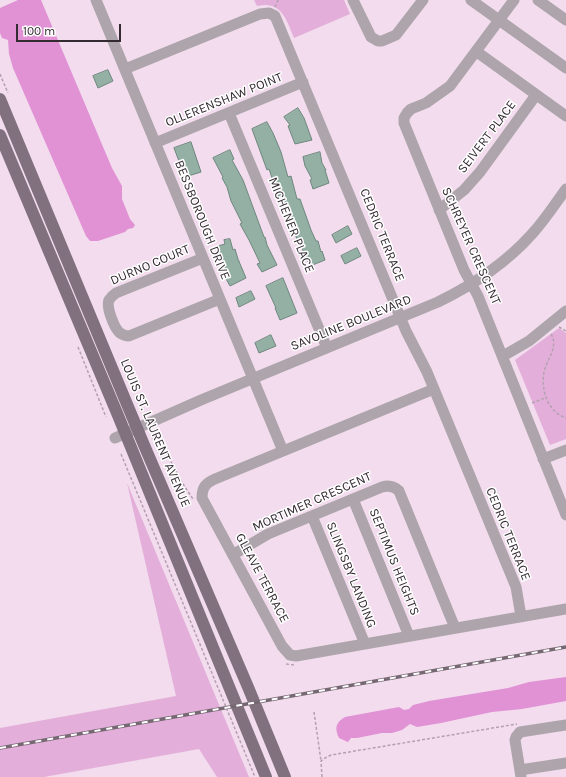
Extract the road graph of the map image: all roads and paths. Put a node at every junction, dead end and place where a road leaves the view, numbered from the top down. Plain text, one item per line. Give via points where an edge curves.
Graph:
1 (96, 0) edge
2 (278, 0) edge
3 (353, 0) edge
4 (423, 0) edge
5 (471, 0) edge
6 (514, 0) edge
7 (538, 0) edge
8 (275, 7) dead end
9 (499, 20) junction
10 (566, 20) edge
11 (477, 52) junction
12 (566, 68) edge
13 (125, 69) junction
14 (304, 82) junction
15 (536, 95) junction
16 (0, 99) edge
17 (229, 112) junction
18 (566, 116) edge
19 (0, 135) edge
20 (156, 143) junction
21 (566, 189) edge
22 (439, 210) junction
23 (203, 258) junction
24 (472, 284) junction
25 (220, 299) junction
26 (566, 311) edge
27 (401, 318) junction
28 (559, 327) dead end
29 (566, 332) edge
30 (551, 334) dead end
31 (327, 348) junction
32 (503, 356) junction
33 (253, 378) junction
34 (434, 389) junction
35 (546, 398) junction
36 (532, 403) dead end
37 (566, 418) edge
38 (137, 429) junction
39 (120, 436) junction
40 (152, 439) dead end
41 (566, 450) edge
42 (283, 451) junction
43 (121, 454) dead end
44 (543, 459) junction
45 (353, 499) junction
46 (196, 503) dead end
47 (566, 515) edge
48 (312, 516) junction
49 (234, 554) junction
50 (566, 609) edge
51 (521, 616) junction
52 (455, 628) junction
53 (409, 636) junction
54 (365, 644) junction
55 (284, 662) dead end
56 (299, 664) dead end
57 (225, 691) junction
58 (314, 712) dead end
59 (519, 723) dead end
60 (566, 725) edge
61 (242, 733) junction
62 (321, 761) junction
63 (566, 763) edge
64 (521, 774) edge
65 (255, 777) edge
66 (266, 777) edge
67 (285, 777) edge
68 (322, 777) edge

1 - 13 street, BESSBOROUGH DRIVE
2 - 8 path
3 - 4 street via 371,37 382,42 396,35
5 - 9 street
6 - 9 street, SCHREYER CRESCENT
7 - 10 street
9 - 11 street, SCHREYER CRESCENT
9 - 12 street
11 - 15 street
11 - 22 street, SCHREYER CRESCENT via 450,86 426,103 411,109 404,118 405,128
13 - 14 street, CEDRIC TERRACE via 266,12 277,18
13 - 20 street, BESSBOROUGH DRIVE
14 - 17 street, OLLERENSHAW POINT
14 - 27 street, CEDRIC TERRACE
15 - 18 street
15 - 22 street, SEIVERT PLACE via 480,172 464,190
16 - 38 main road, LOUIS ST. LAURENT AVENUE
17 - 20 street, OLLERENSHAW POINT
17 - 31 street, MICHENER PLACE
19 - 39 main road
20 - 23 street, BESSBOROUGH DRIVE
21 - 24 street, SAVOLINE BOULEVARD via 523,244
22 - 24 street, SCHREYER CRESCENT
23 - 25 street, BESSBOROUGH DRIVE
23 - 25 street, DURNO COURT via 112,296 108,306 116,329 129,336
24 - 27 street, SAVOLINE BOULEVARD
24 - 32 street, SCHREYER CRESCENT
25 - 33 street, BESSBOROUGH DRIVE
26 - 32 street via 529,341
27 - 31 street, SAVOLINE BOULEVARD
27 - 34 street, CEDRIC TERRACE
28 - 29 path
30 - 35 path via 554,343 544,372
31 - 33 street, SAVOLINE BOULEVARD
32 - 44 street, SCHREYER CRESCENT
33 - 38 street, SAVOLINE BOULEVARD
33 - 42 street, BESSBOROUGH DRIVE
34 - 42 street, GLEAVE TERRACE
34 - 51 street, CEDRIC TERRACE via 516,587
35 - 36 path
35 - 37 path via 555,411
38 - 39 street, SAVOLINE BOULEVARD
38 - 67 main road, LOUIS ST. LAURENT AVENUE
39 - 57 main road
40 - 46 path via 157,436
41 - 44 street
42 - 49 street, GLEAVE TERRACE via 209,481 204,486 202,498
43 - 57 path
44 - 47 street, SCHREYER CRESCENT
45 - 48 street, MORTIMER CRESCENT
45 - 52 street, MORTIMER CRESCENT via 388,485 399,491
45 - 53 street, SEPTIMUS HEIGHTS
48 - 49 street, MORTIMER CRESCENT via 268,534
48 - 54 street, SLINGSBY LANDING
49 - 54 street, GLEAVE TERRACE via 282,646 290,655
50 - 51 street, GLEAVE TERRACE
51 - 52 street, GLEAVE TERRACE
52 - 53 street, GLEAVE TERRACE
53 - 54 street, GLEAVE TERRACE
55 - 56 path via 292,666
57 - 61 main road
57 - 61 path
58 - 62 path
59 - 62 path via 331,755
60 - 64 street via 520,732 515,740
61 - 65 path
61 - 66 main road
62 - 68 path
63 - 64 street

